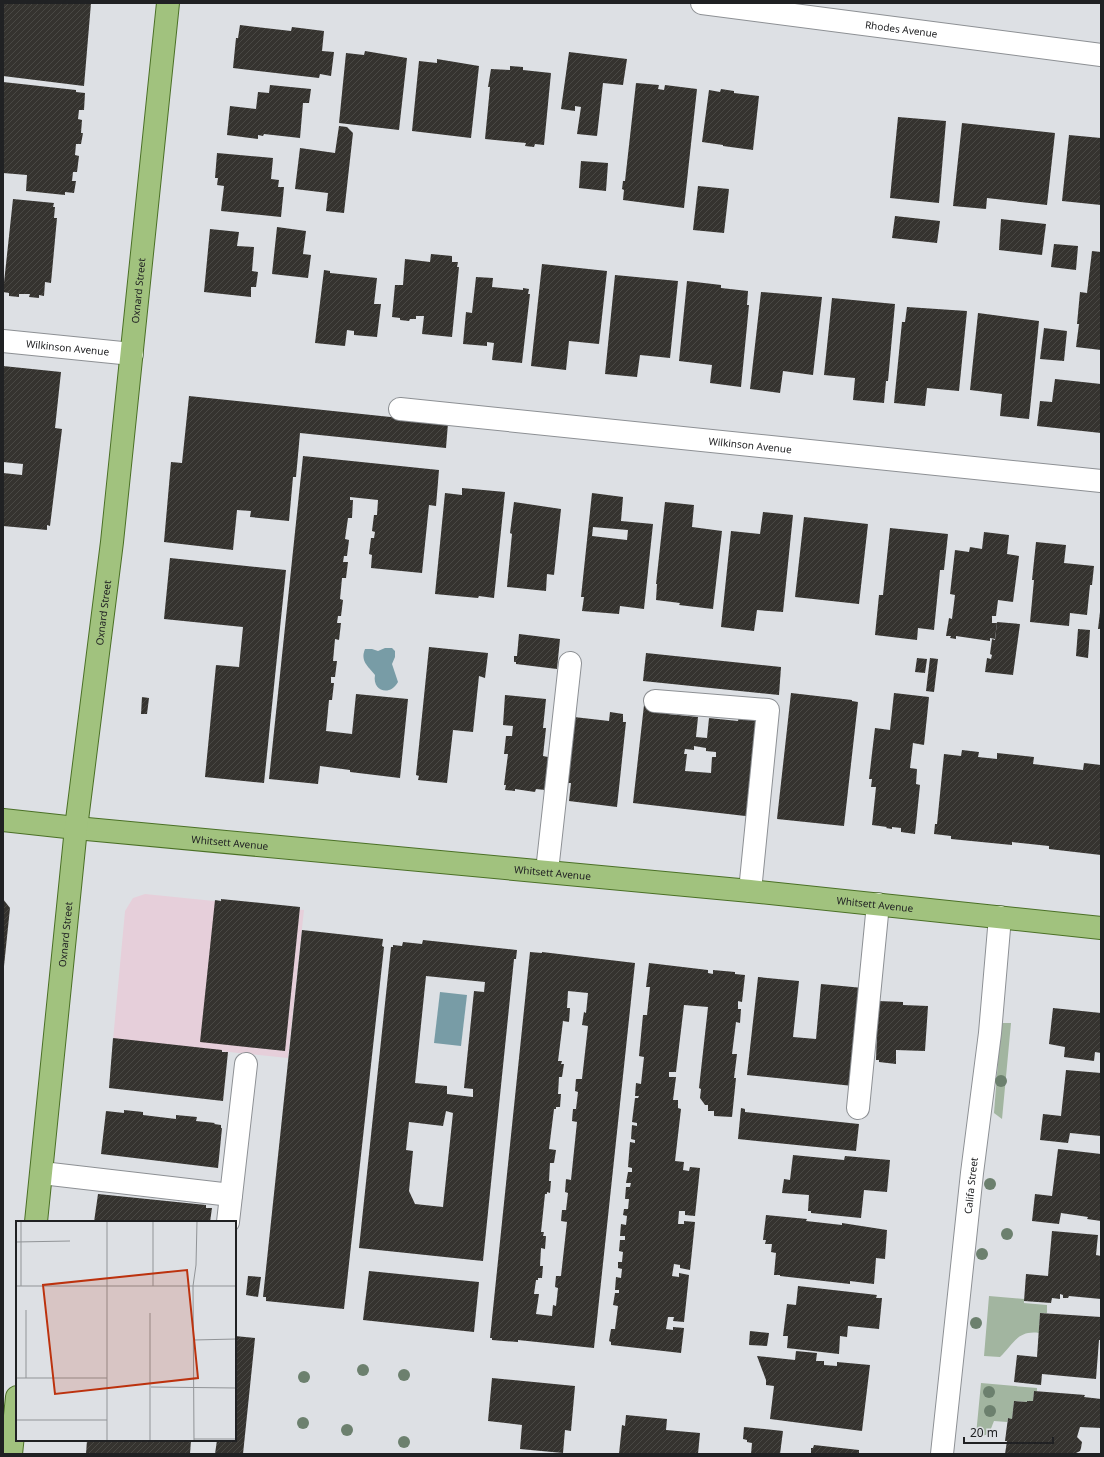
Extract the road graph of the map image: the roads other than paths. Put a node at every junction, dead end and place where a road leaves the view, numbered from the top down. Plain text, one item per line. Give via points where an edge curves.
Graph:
1 (168, 3) edge
2 (702, 3) edge
3 (708, 3) edge
4 (1101, 54) edge
5 (3, 341) edge
6 (132, 354) junction
7 (400, 409) dead end
8 (1101, 482) edge
9 (570, 662) dead end
10 (656, 701) dead end
11 (3, 820) edge
12 (76, 828) junction
13 (547, 871) junction
14 (750, 891) junction
15 (878, 904) junction
16 (1000, 917) junction
17 (1101, 928) edge
18 (246, 1064) dead end
19 (858, 1108) dead end
20 (42, 1173) junction
21 (231, 1195) junction
22 (36, 1221) edge
23 (228, 1221) edge
24 (16, 1406) edge
25 (11, 1454) edge
26 (942, 1454) edge

1 - 6 main road, Oxnard Street
2 - 3 street, Rhodes Avenue
3 - 4 street, Rhodes Avenue
5 - 6 street, Wilkinson Avenue
6 - 12 main road, Oxnard Street via 112,542
7 - 8 street, Wilkinson Avenue
9 - 13 street
10 - 14 street via 768,710
11 - 12 main road, Whitsett Avenue
12 - 13 main road, Whitsett Avenue
12 - 20 main road, Oxnard Street
13 - 14 main road, Whitsett Avenue
14 - 15 main road, Whitsett Avenue
15 - 16 main road, Whitsett Avenue
15 - 19 street
16 - 17 main road, Whitsett Avenue
16 - 26 street, Califa Street via 990,1033 971,1180
18 - 21 street
20 - 21 street
20 - 22 main road, Oxnard Street
21 - 23 street
24 - 25 main road

